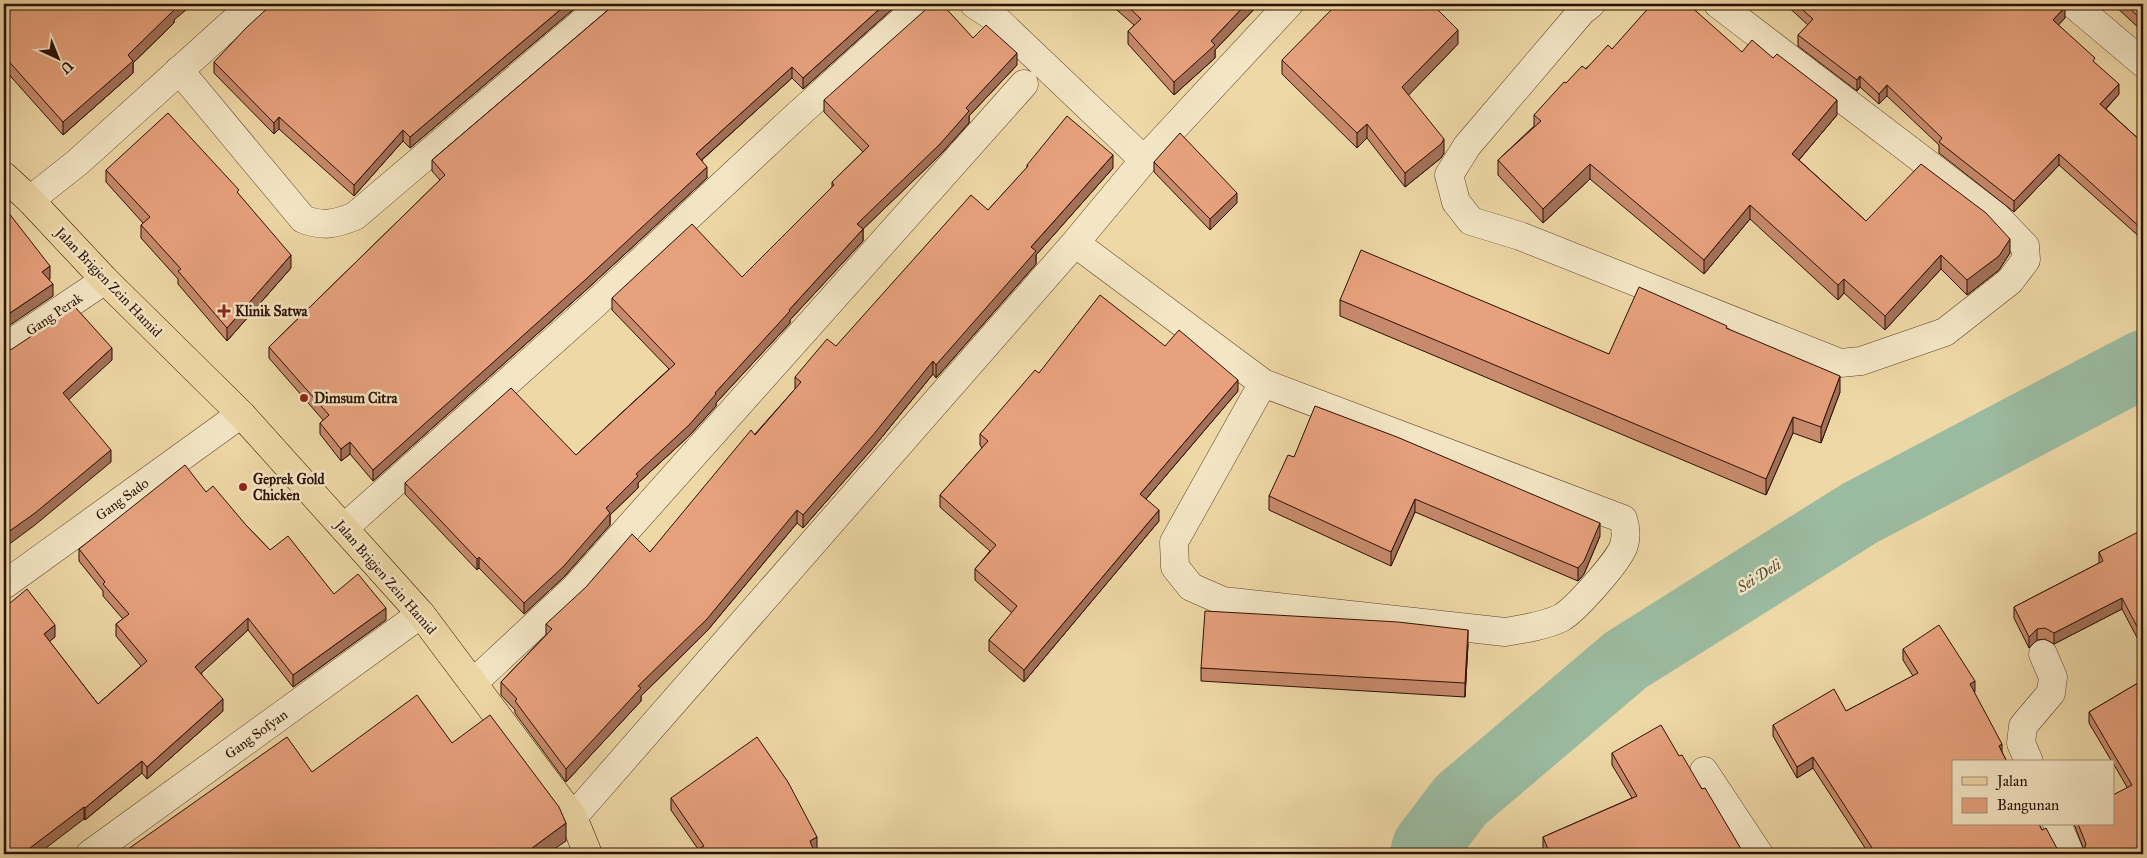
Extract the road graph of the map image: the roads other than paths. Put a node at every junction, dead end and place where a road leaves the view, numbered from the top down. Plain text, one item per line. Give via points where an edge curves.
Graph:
1 (253, 4) edge
2 (604, 4) edge
3 (921, 4) edge
4 (974, 4) edge
5 (1289, 4) edge
6 (1718, 4) edge
7 (2073, 4) edge
8 (1582, 6) edge
9 (2143, 63) edge
10 (179, 70) junction
11 (1024, 84) dead end
12 (1144, 160) junction
13 (4, 176) edge
14 (30, 200) junction
15 (1075, 243) junction
16 (105, 280) junction
17 (4, 348) edge
18 (1263, 383) junction
19 (241, 414) junction
20 (344, 528) junction
21 (4, 585) edge
22 (421, 614) junction
23 (2043, 654) dead end
24 (473, 683) junction
25 (2029, 760) edge
26 (1704, 771) dead end
27 (573, 817) junction
28 (2057, 826) edge
29 (90, 854) edge
30 (587, 854) edge
31 (1759, 854) edge
32 (2070, 854) edge

1 - 10 street
2 - 10 street via 355,216 337,224 317,225 303,219
3 - 20 street via 596,303
4 - 12 street via 995,18
5 - 12 street
6 - 8 street via 1996,216 2020,238 2025,246 2026,260 2010,281 1945,332 1861,361 1840,363 1472,220 1456,202 1449,175 1467,146
7 - 9 street
10 - 14 street via 78,162
11 - 24 street via 574,589
12 - 15 street
13 - 14 main road, Jalan Brigjen Zein Hamid
14 - 16 main road, Jalan Brigjen Zein Hamid
15 - 18 street
15 - 27 street
16 - 17 street, Gang Perak
16 - 19 main road, Jalan Brigjen Zein Hamid
18 - 18 street via 1174,542 1175,567 1191,588 1223,601 1505,632 1561,618 1582,602 1624,547 1627,531 1622,519
19 - 20 main road, Jalan Brigjen Zein Hamid
19 - 21 street, Gang Sado
20 - 22 main road, Jalan Brigjen Zein Hamid
22 - 24 main road, Jalan Brigjen Zein Hamid
22 - 29 street, Gang Sofyan
23 - 25 street via 2053,677 2051,693 2023,726 2021,742
24 - 27 main road, Jalan Brigjen Zein Hamid
26 - 31 street
27 - 30 main road, Jalan Brigjen Zein Hamid
28 - 32 street

